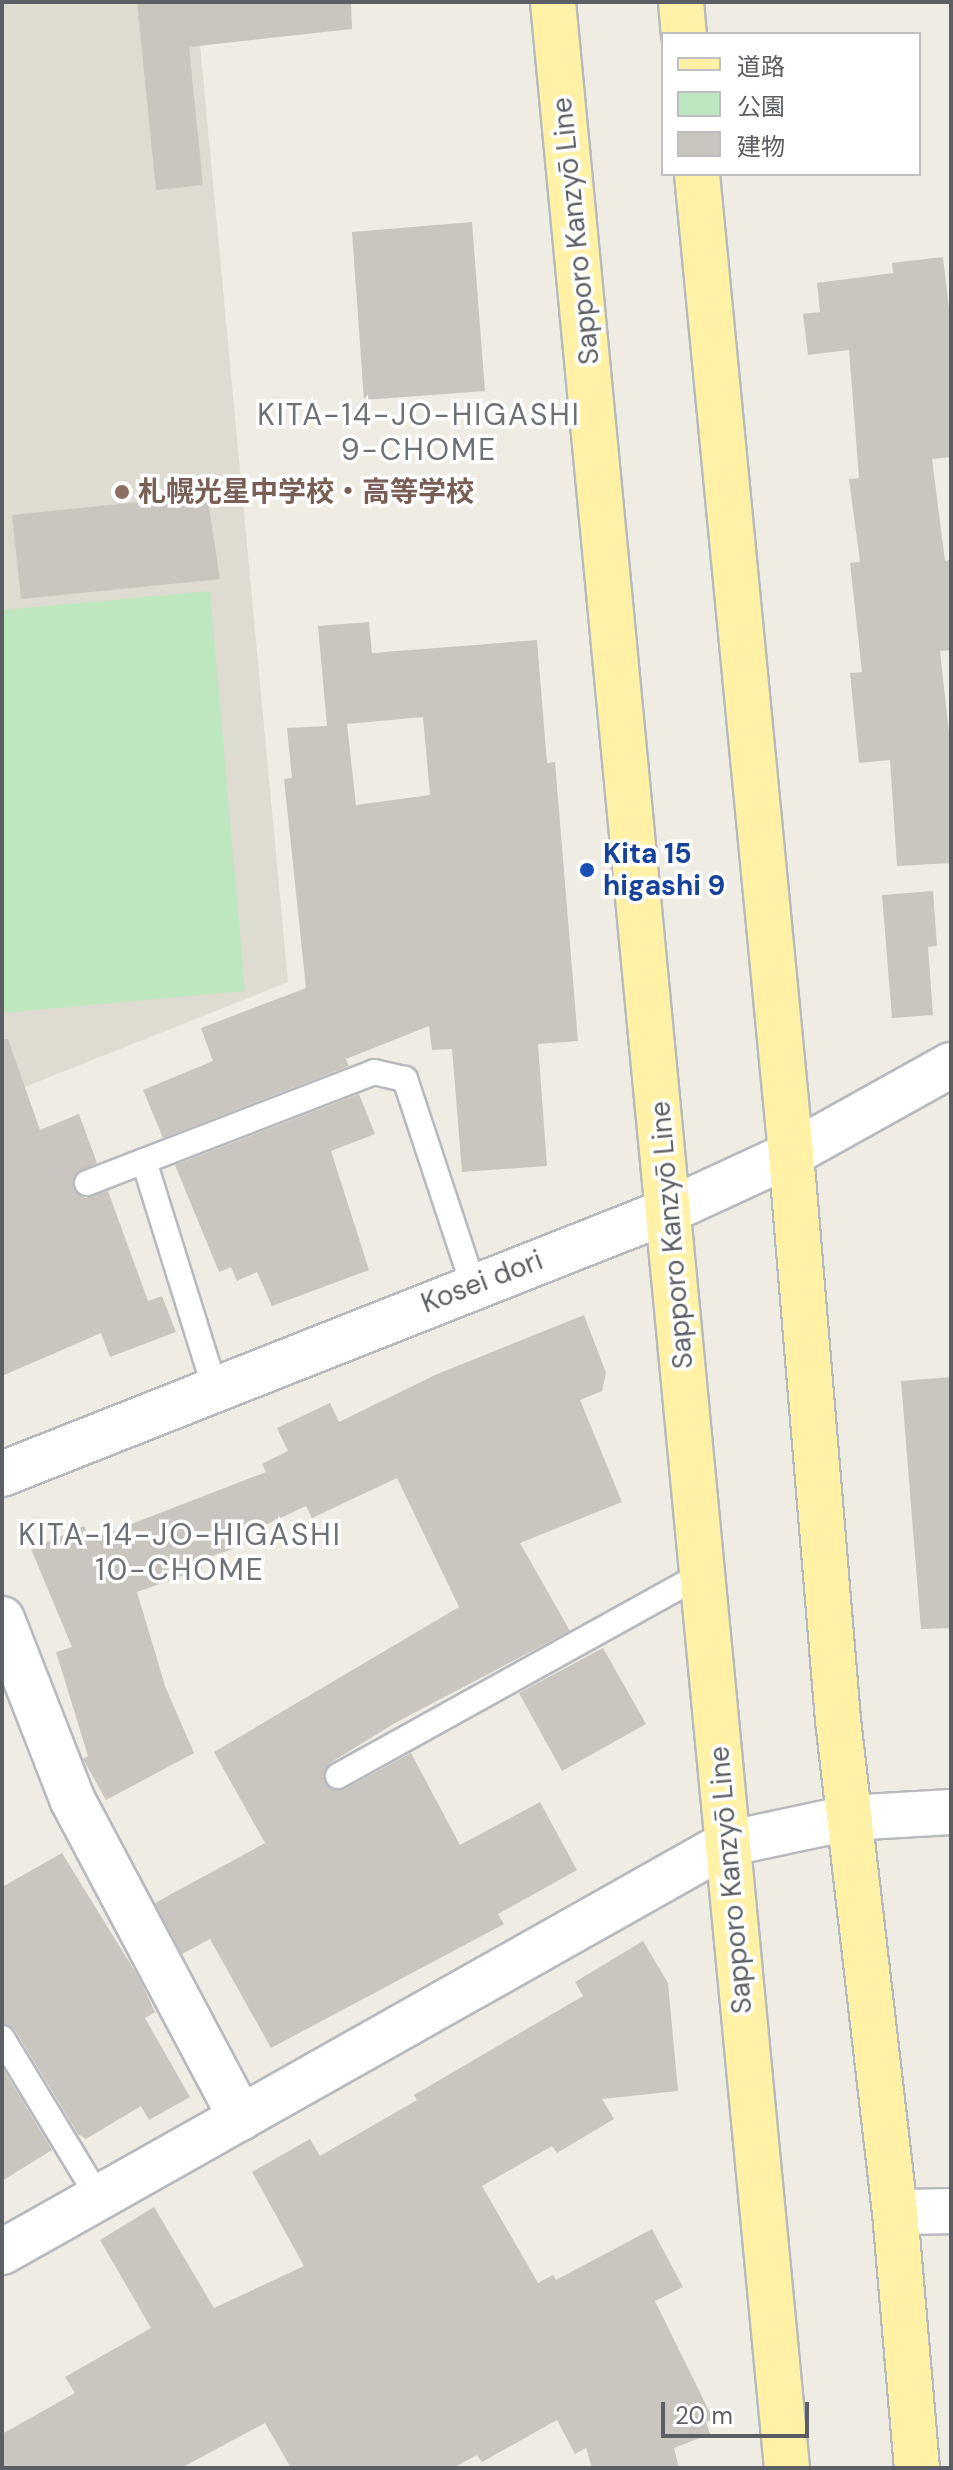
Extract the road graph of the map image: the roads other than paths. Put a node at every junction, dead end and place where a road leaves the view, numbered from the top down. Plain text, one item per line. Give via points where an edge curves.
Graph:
1 (553, 2) edge
2 (681, 2) edge
3 (684, 32) edge
4 (697, 176) edge
5 (951, 1065) edge
6 (791, 1154) junction
7 (144, 1161) junction
8 (87, 1183) dead end
9 (670, 1210) junction
10 (473, 1285) junction
11 (215, 1389) junction
12 (2, 1474) edge
13 (703, 1574) junction
14 (2, 1619) edge
15 (338, 1776) dead end
16 (951, 1812) edge
17 (848, 1818) junction
18 (726, 1844) junction
19 (2, 2038) edge
20 (241, 2118) junction
21 (99, 2198) junction
22 (951, 2211) edge
23 (895, 2212) junction
24 (2, 2252) edge
25 (787, 2468) edge
26 (917, 2468) edge

1 - 9 main road, Sapporo Kanzyō Line
2 - 3 main road
4 - 6 main road
5 - 6 street, Kosei dori
6 - 9 street, Kosei dori
6 - 17 main road
7 - 8 lane
7 - 10 lane via 374,1072 405,1079
7 - 11 lane
9 - 10 street, Kosei dori
9 - 13 main road, Sapporo Kanzyō Line
10 - 11 street, Kosei dori
11 - 12 street, Kosei dori
13 - 15 lane
13 - 18 main road, Sapporo Kanzyō Line
14 - 20 street via 72,1799
16 - 17 street
17 - 18 street
17 - 23 main road
18 - 20 street
18 - 25 main road, Sapporo Kanzyō Line
19 - 21 lane
20 - 21 street
21 - 24 street
22 - 23 street
23 - 26 main road

